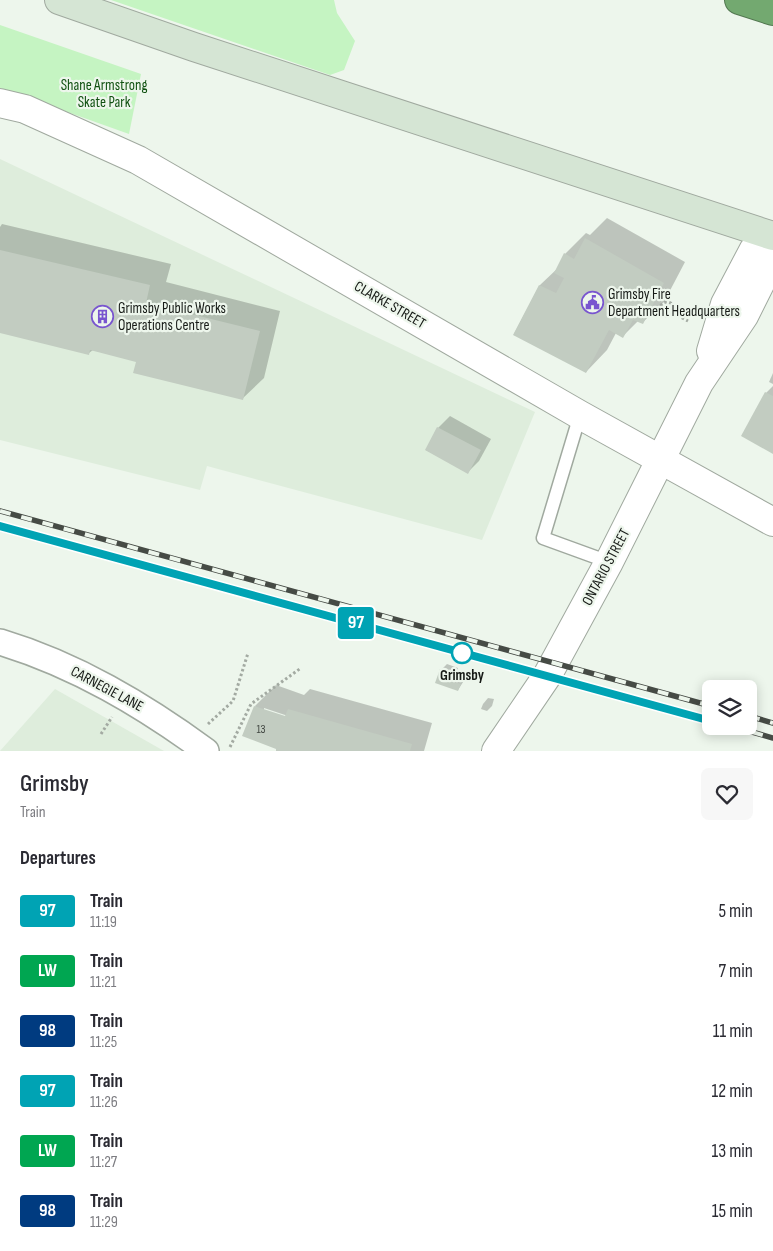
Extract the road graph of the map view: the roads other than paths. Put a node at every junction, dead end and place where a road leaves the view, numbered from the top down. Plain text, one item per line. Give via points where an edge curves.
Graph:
1 (59, 0) edge
2 (739, 0) edge
3 (773, 11) edge
4 (0, 102) edge
5 (773, 237) edge
6 (773, 258) edge
7 (703, 376) junction
8 (580, 415) junction
9 (661, 458) junction
10 (773, 522) edge
11 (609, 562) junction
12 (0, 642) edge
13 (197, 744) edge
14 (496, 751) edge

1 - 5 main road
2 - 3 highway
4 - 8 street, CLARKE STREET via 25,109 138,160
5 - 7 street, ONTARIO STREET via 754,249 725,304
6 - 7 street, ONTARIO STREET via 744,316
7 - 9 street, ONTARIO STREET
8 - 9 street, CLARKE STREET
8 - 11 lane via 543,538
9 - 10 street, CLARKE STREET
9 - 11 street, ONTARIO STREET
11 - 14 street, ONTARIO STREET via 547,676
12 - 13 street, CARNEGIE LANE via 95,680

